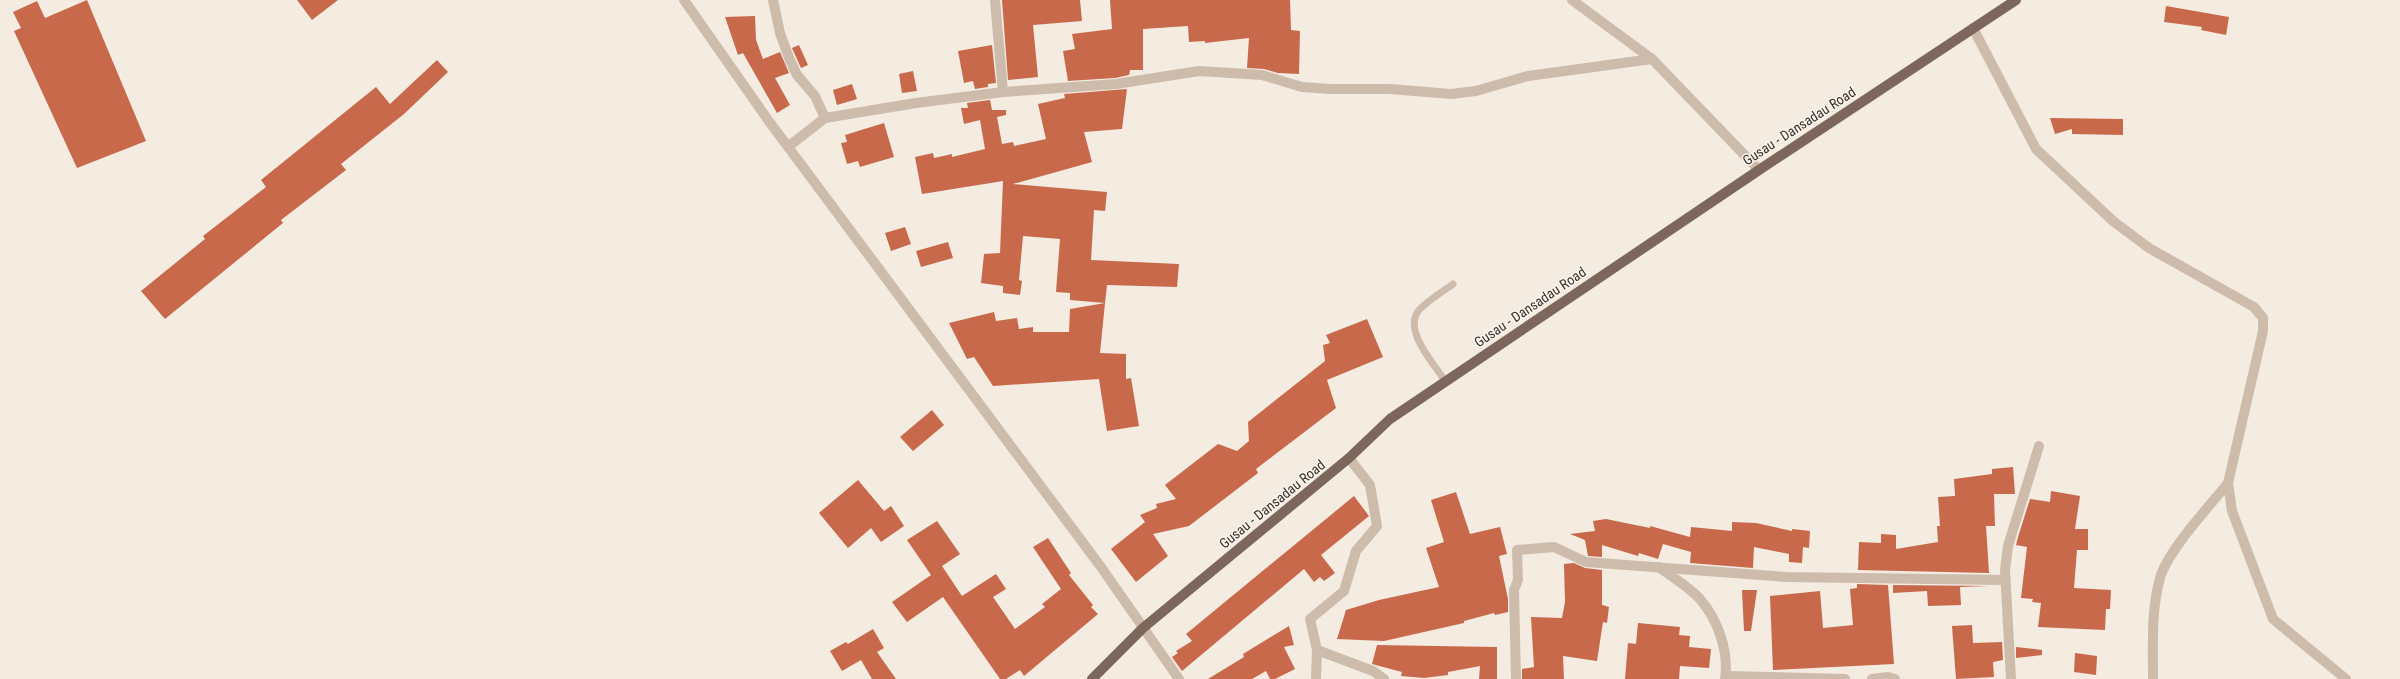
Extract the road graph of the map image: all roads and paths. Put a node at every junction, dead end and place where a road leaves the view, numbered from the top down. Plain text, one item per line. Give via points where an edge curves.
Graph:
1 (684, 0) edge
2 (773, 0) edge
3 (995, 0) edge
4 (1572, 0) edge
5 (2016, 0) edge
6 (1973, 28) junction
7 (1652, 59) junction
8 (1002, 92) junction
9 (825, 118) junction
10 (789, 146) junction
11 (1759, 170) junction
12 (1453, 284) dead end
13 (1445, 381) junction
14 (2040, 446) dead end
15 (1349, 458) junction
16 (2228, 483) junction
17 (1659, 567) junction
18 (2005, 580) junction
19 (1144, 628) junction
20 (1317, 650) junction
21 (1725, 677) edge
22 (1092, 679) edge
23 (1179, 679) edge
24 (1316, 679) edge
25 (1384, 679) edge
26 (1516, 679) edge
27 (1845, 679) edge
28 (1872, 679) edge
29 (1895, 679) edge
30 (2011, 679) edge
31 (2153, 679) edge
32 (2346, 679) edge

1 - 10 street via 759,108
2 - 9 street via 789,58 797,75 815,96
3 - 8 street
4 - 7 street
5 - 6 main road, Gusau - Dansadau Road
6 - 11 main road, Gusau - Dansadau Road
6 - 16 street via 2036,149 2113,221 2149,248 2254,307 2263,318 2264,331
7 - 8 street via 1528,76 1476,91 1452,94 1390,89 1302,87 1262,75 1198,71 1116,84
7 - 11 street
8 - 9 street
9 - 10 street
10 - 19 street via 1014,447
11 - 13 main road, Gusau - Dansadau Road
12 - 13 lane via 1417,313 1413,325 1415,336
13 - 15 main road, Gusau - Dansadau Road via 1390,419
14 - 18 street via 2008,546
15 - 19 main road, Gusau - Dansadau Road
15 - 20 street via 1370,486 1377,526 1356,551 1344,591 1310,619
16 - 31 street via 2175,550 2160,576 2153,616
16 - 32 street via 2232,512 2273,619
17 - 18 street via 1786,577
17 - 21 street via 1699,599 1707,610 1724,641
17 - 26 street via 1586,562 1554,547 1517,550 1518,580 1514,590
18 - 30 street
19 - 22 main road, Gusau - Dansadau Road
19 - 23 street
20 - 24 street
20 - 25 street via 1372,671
21 - 27 street
28 - 29 street

